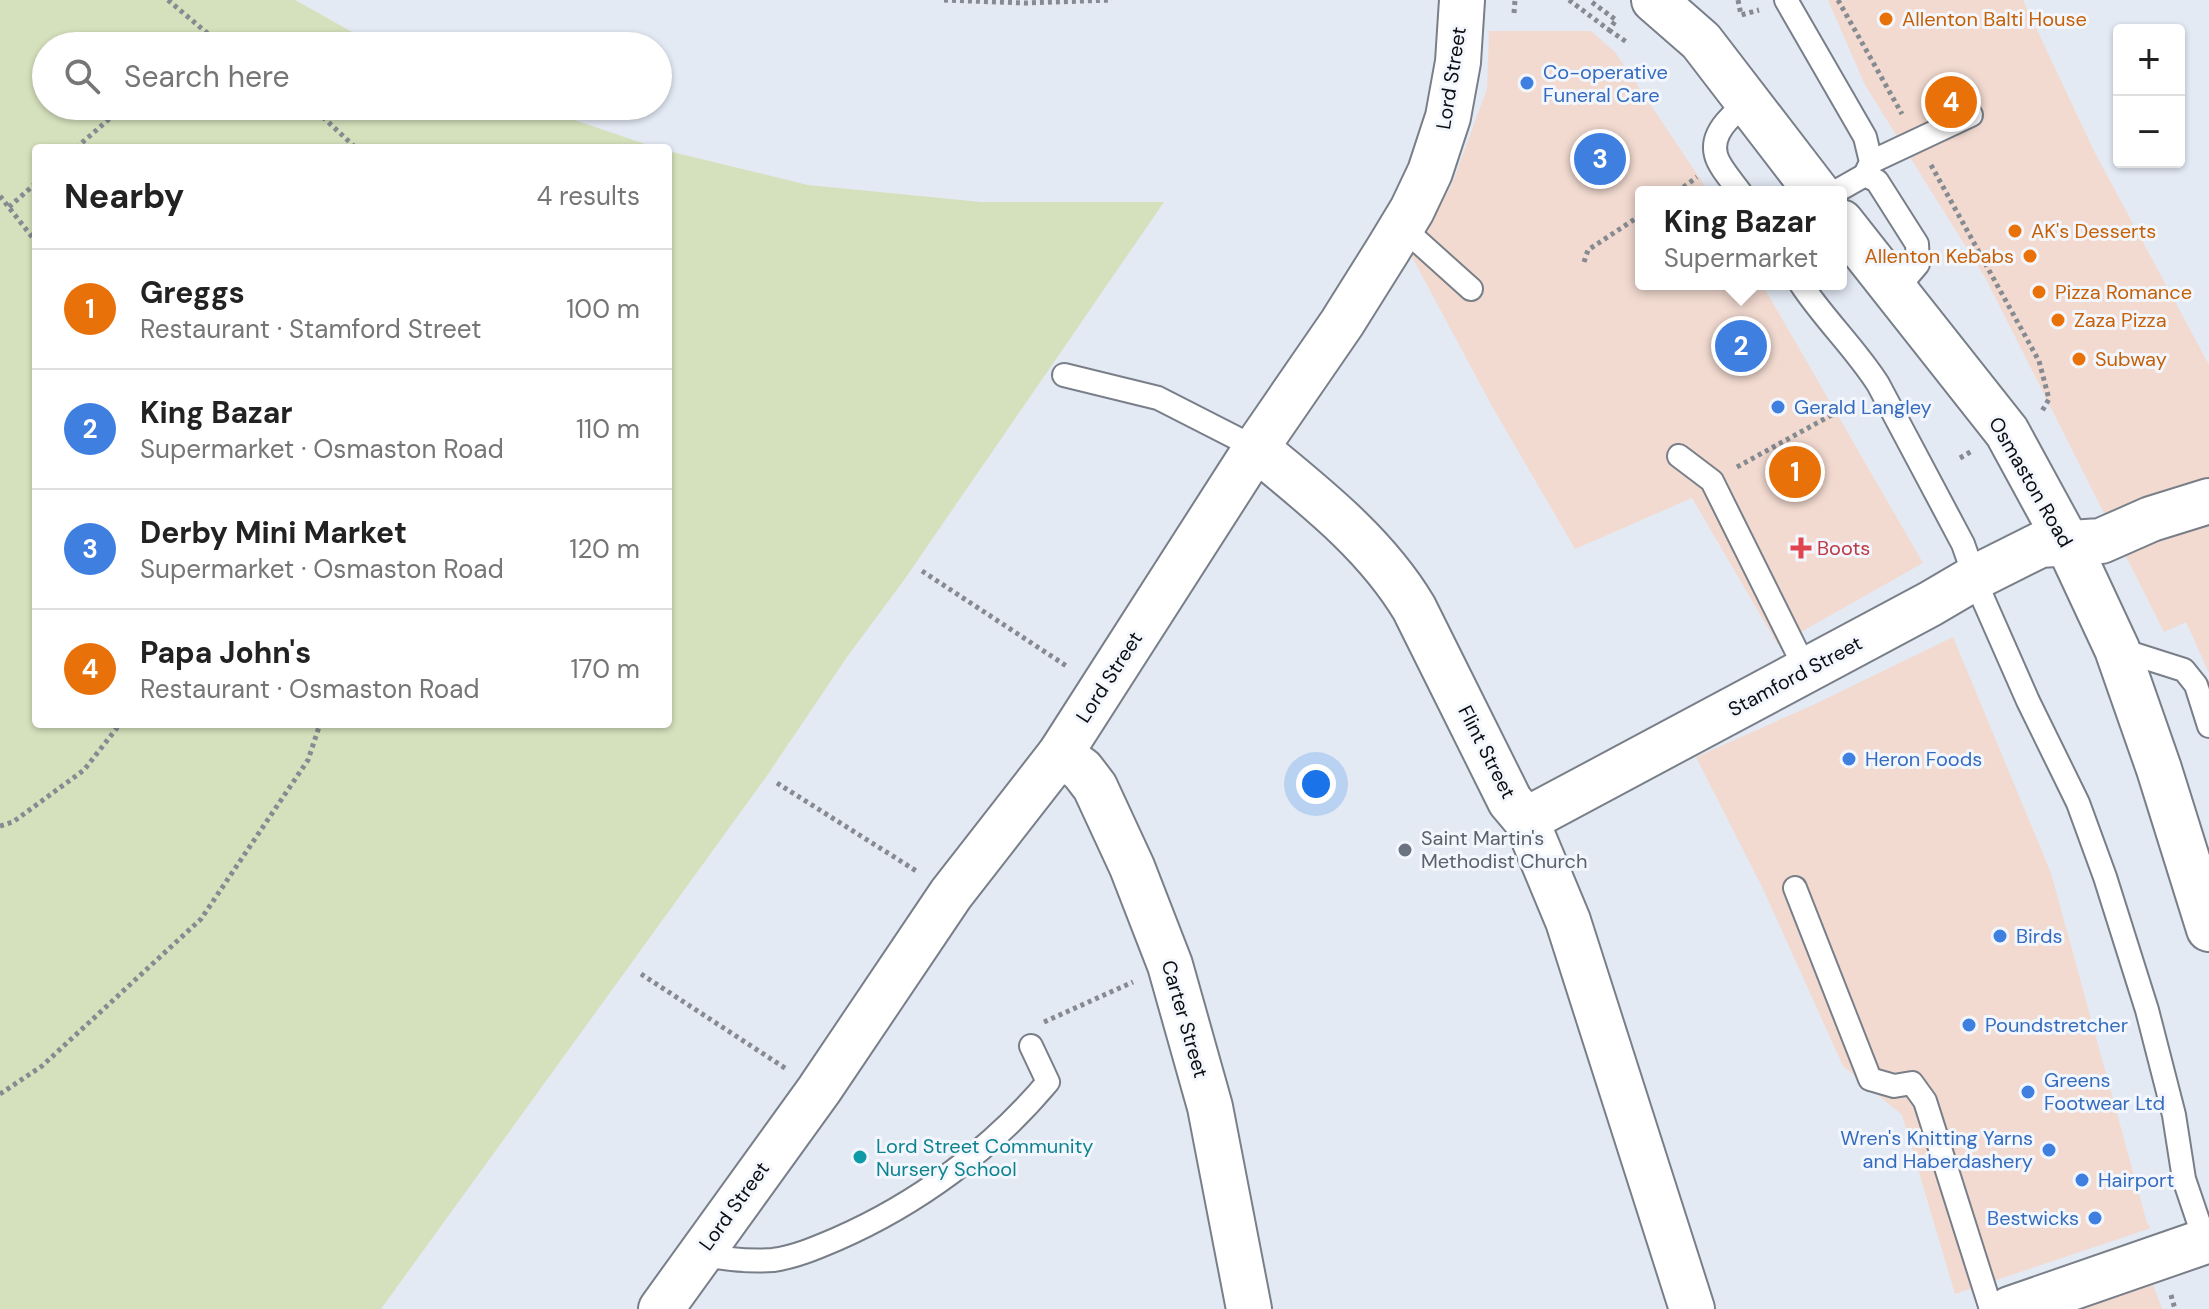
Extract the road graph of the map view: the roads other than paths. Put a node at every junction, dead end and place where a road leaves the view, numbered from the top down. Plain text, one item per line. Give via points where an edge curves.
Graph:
1 (1462, 0) edge
2 (1654, 0) edge
3 (1688, 0) edge
4 (1786, 0) edge
5 (1701, 41) junction
6 (1746, 103) junction
7 (1971, 115) dead end
8 (1868, 168) junction
9 (1736, 186) edge
10 (1812, 186) edge
11 (1843, 186) edge
12 (1402, 227) junction
13 (1847, 229) edge
14 (1471, 289) dead end
15 (1805, 290) edge
16 (1896, 290) junction
17 (1064, 375) dead end
18 (1256, 448) junction
19 (1679, 456) dead end
20 (2209, 501) edge
21 (2068, 544) junction
22 (1976, 577) junction
23 (2117, 649) junction
24 (1806, 670) junction
25 (2209, 726) edge
26 (1060, 754) junction
27 (1526, 820) junction
28 (1795, 888) dead end
29 (2209, 929) edge
30 (1031, 1046) road end
31 (2207, 1241) edge
32 (699, 1254) junction
33 (2031, 1305) edge
34 (661, 1309) edge
35 (1249, 1309) edge
36 (1692, 1309) edge
37 (1991, 1309) edge

1 - 12 street, Lord Street via 1448,117 1430,172
2 - 5 street
3 - 5 street
4 - 8 lane via 1865,137
5 - 6 street
6 - 9 lane via 1725,122 1716,140 1716,155
6 - 10 street
7 - 8 lane
8 - 11 lane
8 - 16 lane via 1917,244 1918,264
12 - 14 lane
12 - 18 street, Lord Street
13 - 16 street, Osmaston Road
15 - 22 lane via 1878,384
16 - 21 street, Osmaston Road via 2007,432
17 - 18 lane, Flint Street via 1158,398
18 - 26 street, Lord Street
18 - 27 street, Flint Street via 1331,511 1398,581 1510,801
19 - 24 lane via 1712,481
20 - 21 street, Stamford Street via 2101,541
21 - 22 street, Stamford Street via 2040,545
21 - 23 street, Osmaston Road
22 - 24 street, Stamford Street
22 - 31 lane via 2078,803 2105,877 2147,1010 2184,1179
23 - 25 lane via 2184,670 2196,685
23 - 29 street, Osmaston Road
24 - 27 street, Stamford Street
26 - 32 street, Lord Street via 951,894 819,1090
26 - 35 street, Carter Street via 1095,787 1170,965 1210,1107
27 - 36 street, Flint Street via 1568,921
28 - 37 lane via 1870,1079 1894,1086 1912,1083 1925,1101
30 - 32 lane via 1048,1082 1006,1128 932,1185 862,1228 802,1254 735,1261
31 - 33 street
32 - 34 street, Lord Street

